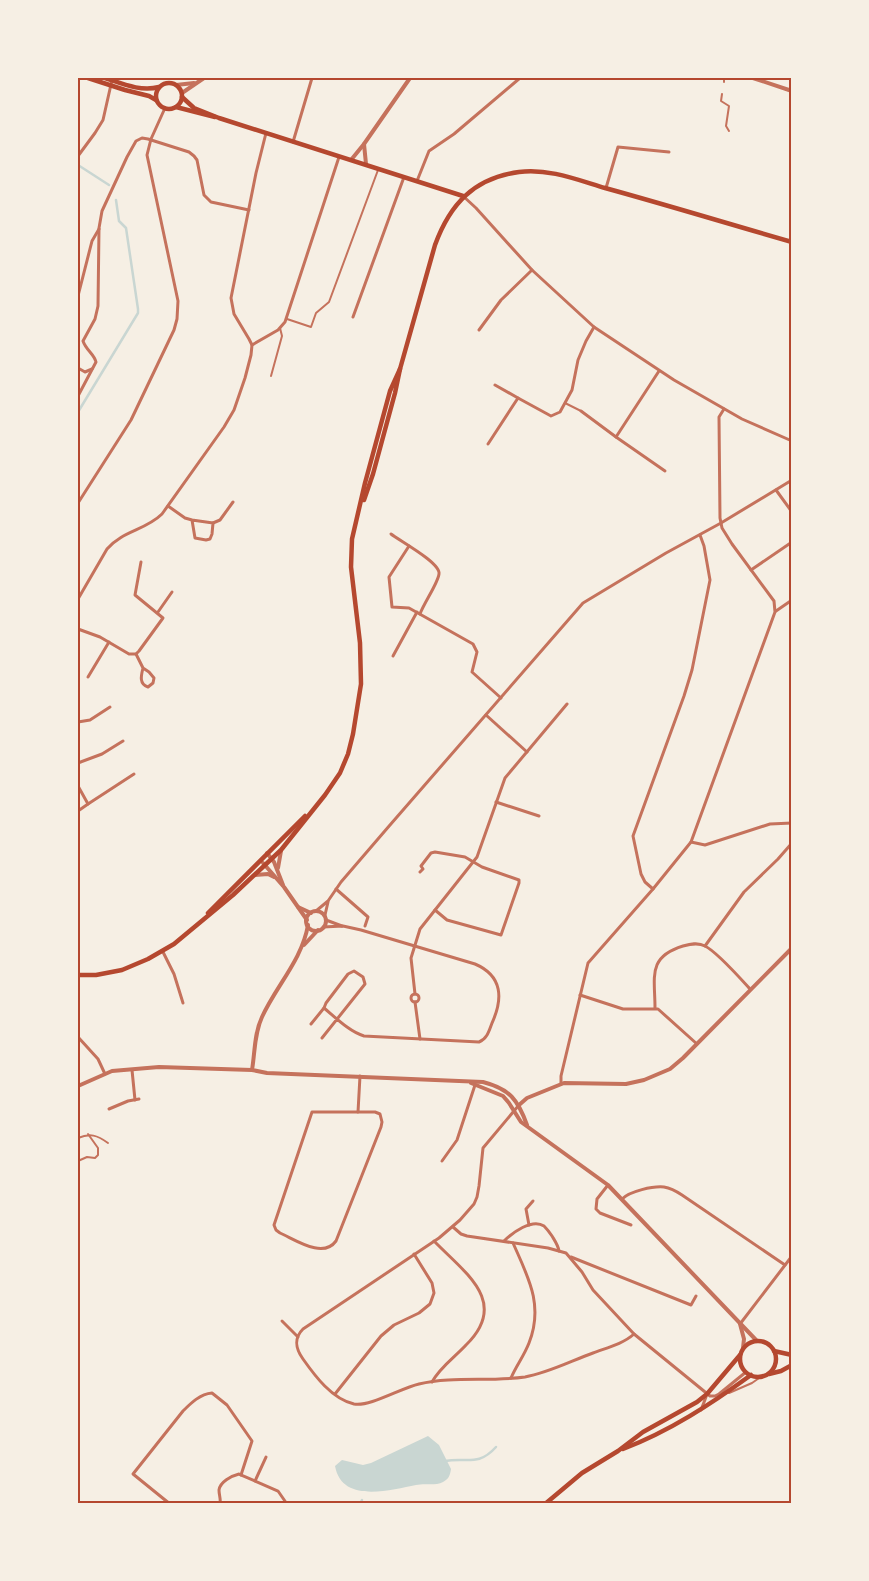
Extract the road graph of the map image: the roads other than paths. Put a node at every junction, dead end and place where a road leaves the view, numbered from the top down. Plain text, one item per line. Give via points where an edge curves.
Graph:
1 (88, 78) edge
2 (105, 78) edge
3 (204, 78) edge
4 (312, 78) edge
5 (410, 78) edge
6 (520, 78) edge
7 (724, 78) edge
8 (753, 78) edge
9 (112, 82) junction
10 (724, 82) dead end
11 (194, 83) junction
12 (176, 85) junction
13 (159, 86) junction
14 (792, 91) edge
15 (722, 94) dead end
16 (182, 95) junction
17 (156, 100) junction
18 (176, 107) junction
19 (165, 108) junction
20 (218, 118) junction
21 (729, 131) dead end
22 (266, 133) junction
23 (150, 139) junction
24 (293, 142) junction
25 (364, 144) junction
26 (669, 152) dead end
27 (78, 156) edge
28 (339, 157) junction
29 (351, 160) junction
30 (366, 164) junction
31 (379, 168) junction
32 (404, 177) junction
33 (417, 181) junction
34 (606, 188) junction
35 (463, 196) junction
36 (249, 210) junction
37 (99, 228) junction
38 (792, 242) edge
39 (532, 270) junction
40 (79, 281) edge
41 (78, 296) edge
42 (353, 317) dead end
43 (286, 319) junction
44 (594, 327) junction
45 (280, 328) junction
46 (479, 330) dead end
47 (252, 345) junction
48 (78, 368) edge
49 (92, 369) junction
50 (659, 371) junction
51 (271, 376) dead end
52 (495, 385) dead end
53 (78, 396) edge
54 (518, 398) junction
55 (565, 403) junction
56 (724, 409) junction
57 (581, 411) joint
58 (616, 437) junction
59 (792, 441) edge
60 (488, 444) dead end
61 (665, 470) dead end
62 (792, 480) edge
63 (776, 490) junction
64 (233, 502) dead end
65 (78, 503) edge
66 (168, 506) junction
67 (792, 512) edge
68 (192, 520) junction
69 (721, 523) junction
70 (212, 524) junction
71 (391, 534) dead end
72 (700, 534) junction
73 (792, 542) edge
74 (408, 546) junction
75 (141, 562) dead end
76 (751, 570) junction
77 (172, 592) dead end
78 (78, 598) edge
79 (792, 600) edge
80 (158, 612) junction
81 (776, 612) junction
82 (418, 613) junction
83 (78, 629) edge
84 (109, 642) junction
85 (136, 654) junction
86 (393, 656) dead end
87 (142, 668) junction
88 (88, 677) dead end
89 (501, 698) junction
90 (568, 704) dead end
91 (110, 707) dead end
92 (486, 716) junction
93 (78, 722) edge
94 (123, 741) dead end
95 (526, 752) junction
96 (78, 763) edge
97 (134, 774) dead end
98 (78, 786) edge
99 (320, 801) junction
100 (496, 802) junction
101 (88, 804) junction
102 (78, 811) edge
103 (539, 816) dead end
104 (792, 824) edge
105 (691, 842) junction
106 (792, 843) edge
107 (281, 850) junction
108 (267, 853) junction
109 (272, 859) junction
110 (260, 860) junction
111 (474, 862) junction
112 (265, 865) junction
113 (278, 871) junction
114 (420, 872) dead end
115 (255, 875) junction
116 (276, 878) junction
117 (284, 888) junction
118 (336, 889) junction
119 (653, 889) junction
120 (328, 901) junction
121 (298, 907) junction
122 (435, 910) junction
123 (314, 912) junction
124 (325, 918) junction
125 (307, 920) junction
126 (308, 926) junction
127 (343, 926) junction
128 (365, 926) dead end
129 (193, 928) junction
130 (323, 928) junction
131 (318, 930) junction
132 (303, 946) junction
133 (414, 946) junction
134 (705, 946) junction
135 (792, 948) edge
136 (162, 952) junction
137 (78, 976) edge
138 (750, 989) junction
139 (580, 994) junction
140 (183, 1003) dead end
141 (324, 1008) junction
142 (655, 1008) junction
143 (338, 1019) junction
144 (311, 1024) dead end
145 (78, 1038) edge
146 (322, 1038) dead end
147 (420, 1040) junction
148 (697, 1044) junction
149 (132, 1070) junction
150 (252, 1070) junction
151 (105, 1074) junction
152 (360, 1076) junction
153 (468, 1081) junction
154 (561, 1084) junction
155 (475, 1085) junction
156 (78, 1086) edge
157 (519, 1105) junction
158 (109, 1109) dead end
159 (514, 1111) junction
160 (358, 1112) junction
161 (527, 1125) junction
162 (88, 1134) junction
163 (78, 1138) edge
164 (108, 1143) dead end
165 (78, 1161) edge
166 (442, 1161) dead end
167 (608, 1185) junction
168 (622, 1199) junction
169 (533, 1201) dead end
170 (529, 1225) junction
171 (631, 1225) dead end
172 (453, 1227) junction
173 (434, 1241) junction
174 (503, 1241) junction
175 (513, 1242) junction
176 (559, 1250) junction
177 (414, 1254) junction
178 (570, 1256) junction
179 (792, 1256) edge
180 (786, 1265) junction
181 (696, 1296) dead end
182 (282, 1321) dead end
183 (740, 1324) junction
184 (634, 1334) junction
185 (298, 1337) junction
186 (757, 1341) junction
187 (743, 1348) junction
188 (774, 1351) junction
189 (792, 1354) edge
190 (740, 1355) junction
191 (792, 1365) edge
192 (748, 1374) junction
193 (765, 1375) junction
194 (512, 1378) junction
195 (432, 1382) junction
196 (334, 1394) junction
197 (706, 1394) junction
198 (725, 1394) junction
199 (700, 1411) junction
200 (618, 1452) junction
201 (266, 1458) dead end
202 (241, 1475) junction
203 (255, 1481) junction
204 (168, 1502) edge
205 (220, 1504) edge
206 (287, 1504) edge
207 (545, 1504) edge

1 - 9 main road
2 - 9 main road
3 - 11 street
4 - 24 street
5 - 25 street
6 - 33 street via 429,151
7 - 10 lane
8 - 14 street
9 - 13 main road via 150,89
9 - 17 main road
9 - 27 street via 103,120
11 - 12 street
11 - 16 street
12 - 13 main road
12 - 16 main road
13 - 17 main road
15 - 21 lane via 722,101 728,106 726,126
16 - 18 main road
16 - 20 main road via 194,108
17 - 19 main road
18 - 19 main road
18 - 20 main road
19 - 23 street
20 - 22 main road
22 - 24 main road
22 - 36 street
23 - 36 street via 195,157 208,200
23 - 37 street via 138,139 130,150 105,204
23 - 65 street via 148,159 178,301 177,319 131,420
24 - 28 main road
25 - 29 street
25 - 30 street
26 - 34 street via 618,147
28 - 29 main road
28 - 43 street
29 - 30 main road
30 - 31 main road
31 - 32 main road
31 - 43 lane via 329,302 316,313 311,327
32 - 33 main road
32 - 42 street
33 - 35 main road
34 - 35 main road via 545,172 525,171 493,179
34 - 38 main road
35 - 39 street
35 - 99 main road via 435,245 374,471 352,539 351,567 361,663 359,704 348,754
36 - 47 street via 231,303
37 - 40 street
37 - 49 street via 98,306 95,319 83,340 95,358
39 - 44 street
39 - 46 street via 500,300
40 - 41 street
43 - 45 street
44 - 50 street
44 - 55 street via 578,360 573,387
45 - 47 street
45 - 51 lane via 282,336
47 - 66 street via 230,418
48 - 49 street via 85,372
49 - 53 street
50 - 56 street
50 - 58 street
52 - 54 street
54 - 55 street via 551,416 557,415
54 - 60 street
55 - 57 lane
56 - 59 street
56 - 69 street via 719,417
57 - 58 street
58 - 61 street
62 - 63 street
63 - 67 street
63 - 69 street
64 - 70 street via 220,520
66 - 68 street
66 - 78 street via 158,518 121,536 110,546
68 - 70 street
68 - 70 street via 195,538 206,540 211,537
69 - 72 street
69 - 76 street
71 - 74 street
72 - 89 street via 584,602
72 - 119 street via 710,580 692,670 633,836 641,874
73 - 76 street
74 - 82 street via 439,570 438,579
74 - 82 street via 389,577 392,607 405,607
75 - 80 street via 135,595
76 - 81 street via 774,601
77 - 80 street
79 - 81 street
80 - 85 street via 162,619
81 - 105 street
82 - 86 street
82 - 89 street via 475,646 477,652 472,672
83 - 84 street
84 - 85 street via 129,654
84 - 88 street
85 - 87 street
87 - 87 street via 142,683 151,686 154,678
89 - 92 street
90 - 95 street
91 - 93 street via 90,720
92 - 95 street
92 - 118 street
94 - 96 street
95 - 100 street via 505,778
97 - 101 street
98 - 101 street
99 - 107 main road
99 - 108 main road
100 - 103 street
100 - 111 street
101 - 102 street
104 - 105 street via 770,824 705,845
105 - 119 street
106 - 134 street via 744,892
107 - 109 main road
107 - 113 street
108 - 109 street
108 - 110 main road
109 - 112 main road
109 - 113 street
110 - 112 street
110 - 129 main road
111 - 114 street via 458,855 433,852
111 - 122 street
111 - 122 street via 519,880 502,934 448,920
112 - 115 main road
112 - 116 street
113 - 117 street
115 - 116 street via 268,874
115 - 129 main road
116 - 117 street
117 - 121 street
118 - 120 street
118 - 128 street via 368,916
119 - 139 street via 590,959
120 - 123 street
120 - 124 street
121 - 123 street
121 - 125 street
122 - 133 street via 421,926
123 - 124 street via 321,912
123 - 125 street
124 - 127 street
124 - 130 street
125 - 126 street
126 - 131 street
126 - 132 street
127 - 130 street
127 - 133 street
129 - 136 main road
130 - 131 street
131 - 132 street
132 - 150 street via 261,1019
133 - 147 street via 411,962 415,994 419,997 415,1002
133 - 147 street via 480,966 495,980 499,996 497,1012 483,1041
134 - 138 street
134 - 142 street via 683,946 667,952 658,960
135 - 138 street
136 - 137 main road via 122,970
136 - 140 street via 174,974
138 - 148 street
139 - 142 street via 623,1009
139 - 154 street
141 - 143 street
141 - 143 street via 348,974 354,971 363,977 365,984
141 - 144 street
142 - 148 street
143 - 146 street
143 - 147 street via 362,1036
145 - 151 street via 98,1059
148 - 154 street via 673,1067 644,1080 626,1084
149 - 150 street via 172,1066
149 - 151 street
149 - 158 street via 137,1099
150 - 152 street
151 - 156 street
152 - 153 street
152 - 160 street
153 - 155 street
153 - 157 street via 483,1082 508,1092
154 - 157 street via 527,1098
155 - 159 street via 505,1098
155 - 166 street via 457,1140
157 - 159 street
157 - 161 street
159 - 161 street
159 - 172 street via 484,1145 475,1201
160 - 160 street via 312,1112 274,1221 274,1227 280,1233 320,1249 329,1248 336,1241 382,1122 378,1113
161 - 167 street
162 - 163 lane
162 - 164 lane
162 - 165 lane via 98,1148 98,1155
167 - 168 street
167 - 171 street via 597,1199 596,1209
168 - 180 street via 633,1192 669,1188
168 - 183 street
169 - 170 street via 526,1209
170 - 174 street
170 - 176 street via 544,1226
172 - 173 street
172 - 174 street via 463,1235
173 - 177 street
173 - 195 street via 475,1284 486,1311 474,1337
174 - 175 street
175 - 176 street
175 - 194 street via 530,1281 536,1312 530,1341
176 - 178 street
177 - 185 street via 306,1327
177 - 196 street via 432,1283 434,1293 430,1304 419,1313 394,1324 381,1336
178 - 181 street via 691,1304
178 - 184 street via 593,1290
179 - 180 street
180 - 183 street
182 - 185 street
183 - 186 street
183 - 187 street
184 - 194 street via 548,1370
184 - 197 street
185 - 196 street via 296,1347 299,1354
186 - 187 main road
186 - 188 main road via 767,1343
187 - 190 main road
188 - 189 main road
188 - 193 main road via 775,1364
190 - 192 main road
190 - 197 main road
191 - 193 main road
192 - 193 main road
192 - 197 street via 717,1395
192 - 198 main road
193 - 198 lane via 752,1384
194 - 195 street
195 - 196 street via 410,1386 363,1404 350,1403
197 - 199 street
197 - 200 main road via 695,1404 643,1432
198 - 199 main road
199 - 200 main road
200 - 207 main road via 582,1474
201 - 203 street
202 - 203 street
202 - 204 street via 251,1448 250,1438 225,1402 209,1393 183,1411 133,1474
202 - 205 street via 230,1477 221,1486
203 - 206 street via 278,1491

